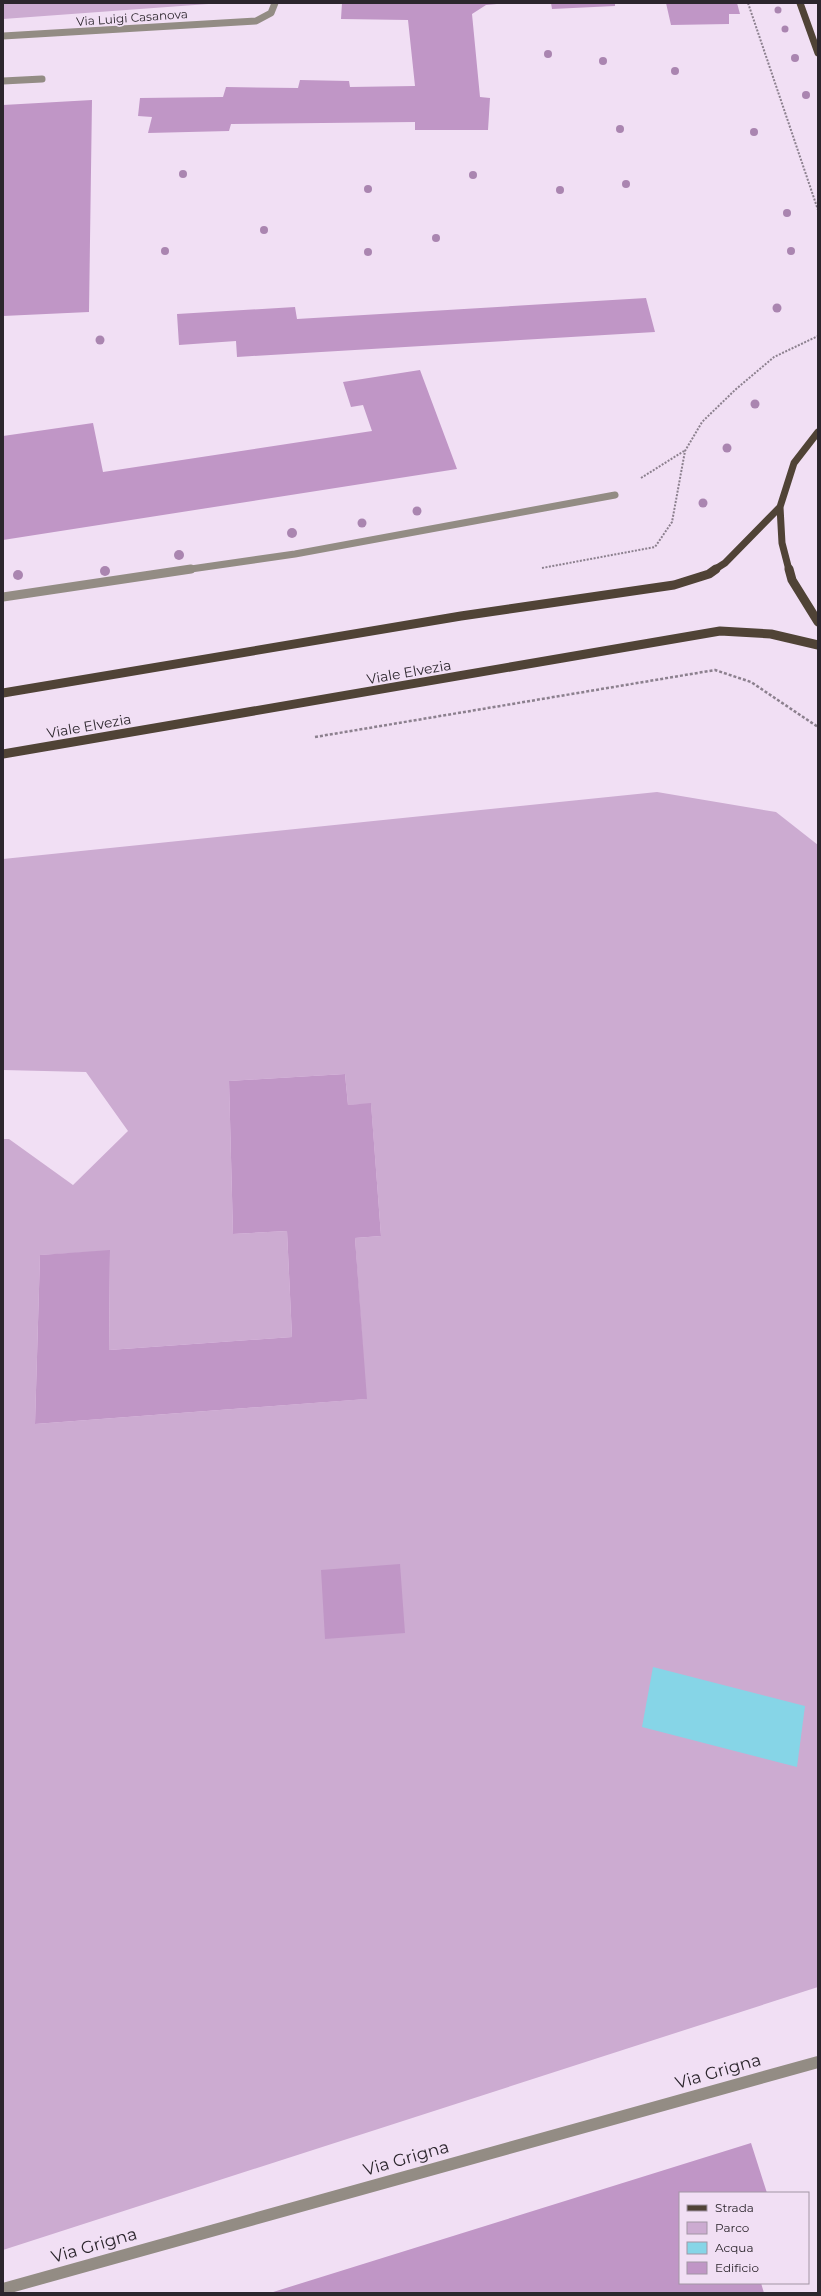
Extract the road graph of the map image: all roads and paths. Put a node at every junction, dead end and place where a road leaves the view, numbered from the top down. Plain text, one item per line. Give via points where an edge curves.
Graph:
1 (275, 3) edge
2 (748, 3) edge
3 (800, 3) edge
4 (3, 36) edge
5 (818, 53) edge
6 (42, 79) dead end
7 (3, 81) edge
8 (818, 210) edge
9 (818, 336) edge
10 (818, 432) edge
11 (685, 451) junction
12 (615, 495) joint
13 (780, 507) junction
14 (655, 547) dead end
15 (3, 597) edge
16 (818, 622) edge
17 (818, 645) edge
18 (3, 693) edge
19 (818, 727) edge
20 (308, 738) dead end
21 (3, 754) edge
22 (818, 2062) edge
23 (3, 2289) edge

1 - 4 street, Via Luigi Casanova via 275,9 270,17 256,21
2 - 8 path
3 - 5 main road
6 - 7 street
9 - 11 path via 774,357 735,390 702,422
10 - 13 main road via 794,463
11 - 12 path
11 - 14 path via 672,522
12 - 15 street via 295,554
13 - 16 main road via 782,543 792,580
13 - 18 main road via 725,563 709,574 674,585 453,617
17 - 21 main road, Viale Elvezia via 771,634 720,631
19 - 20 path via 752,682 715,670
22 - 23 street, Via Grigna

